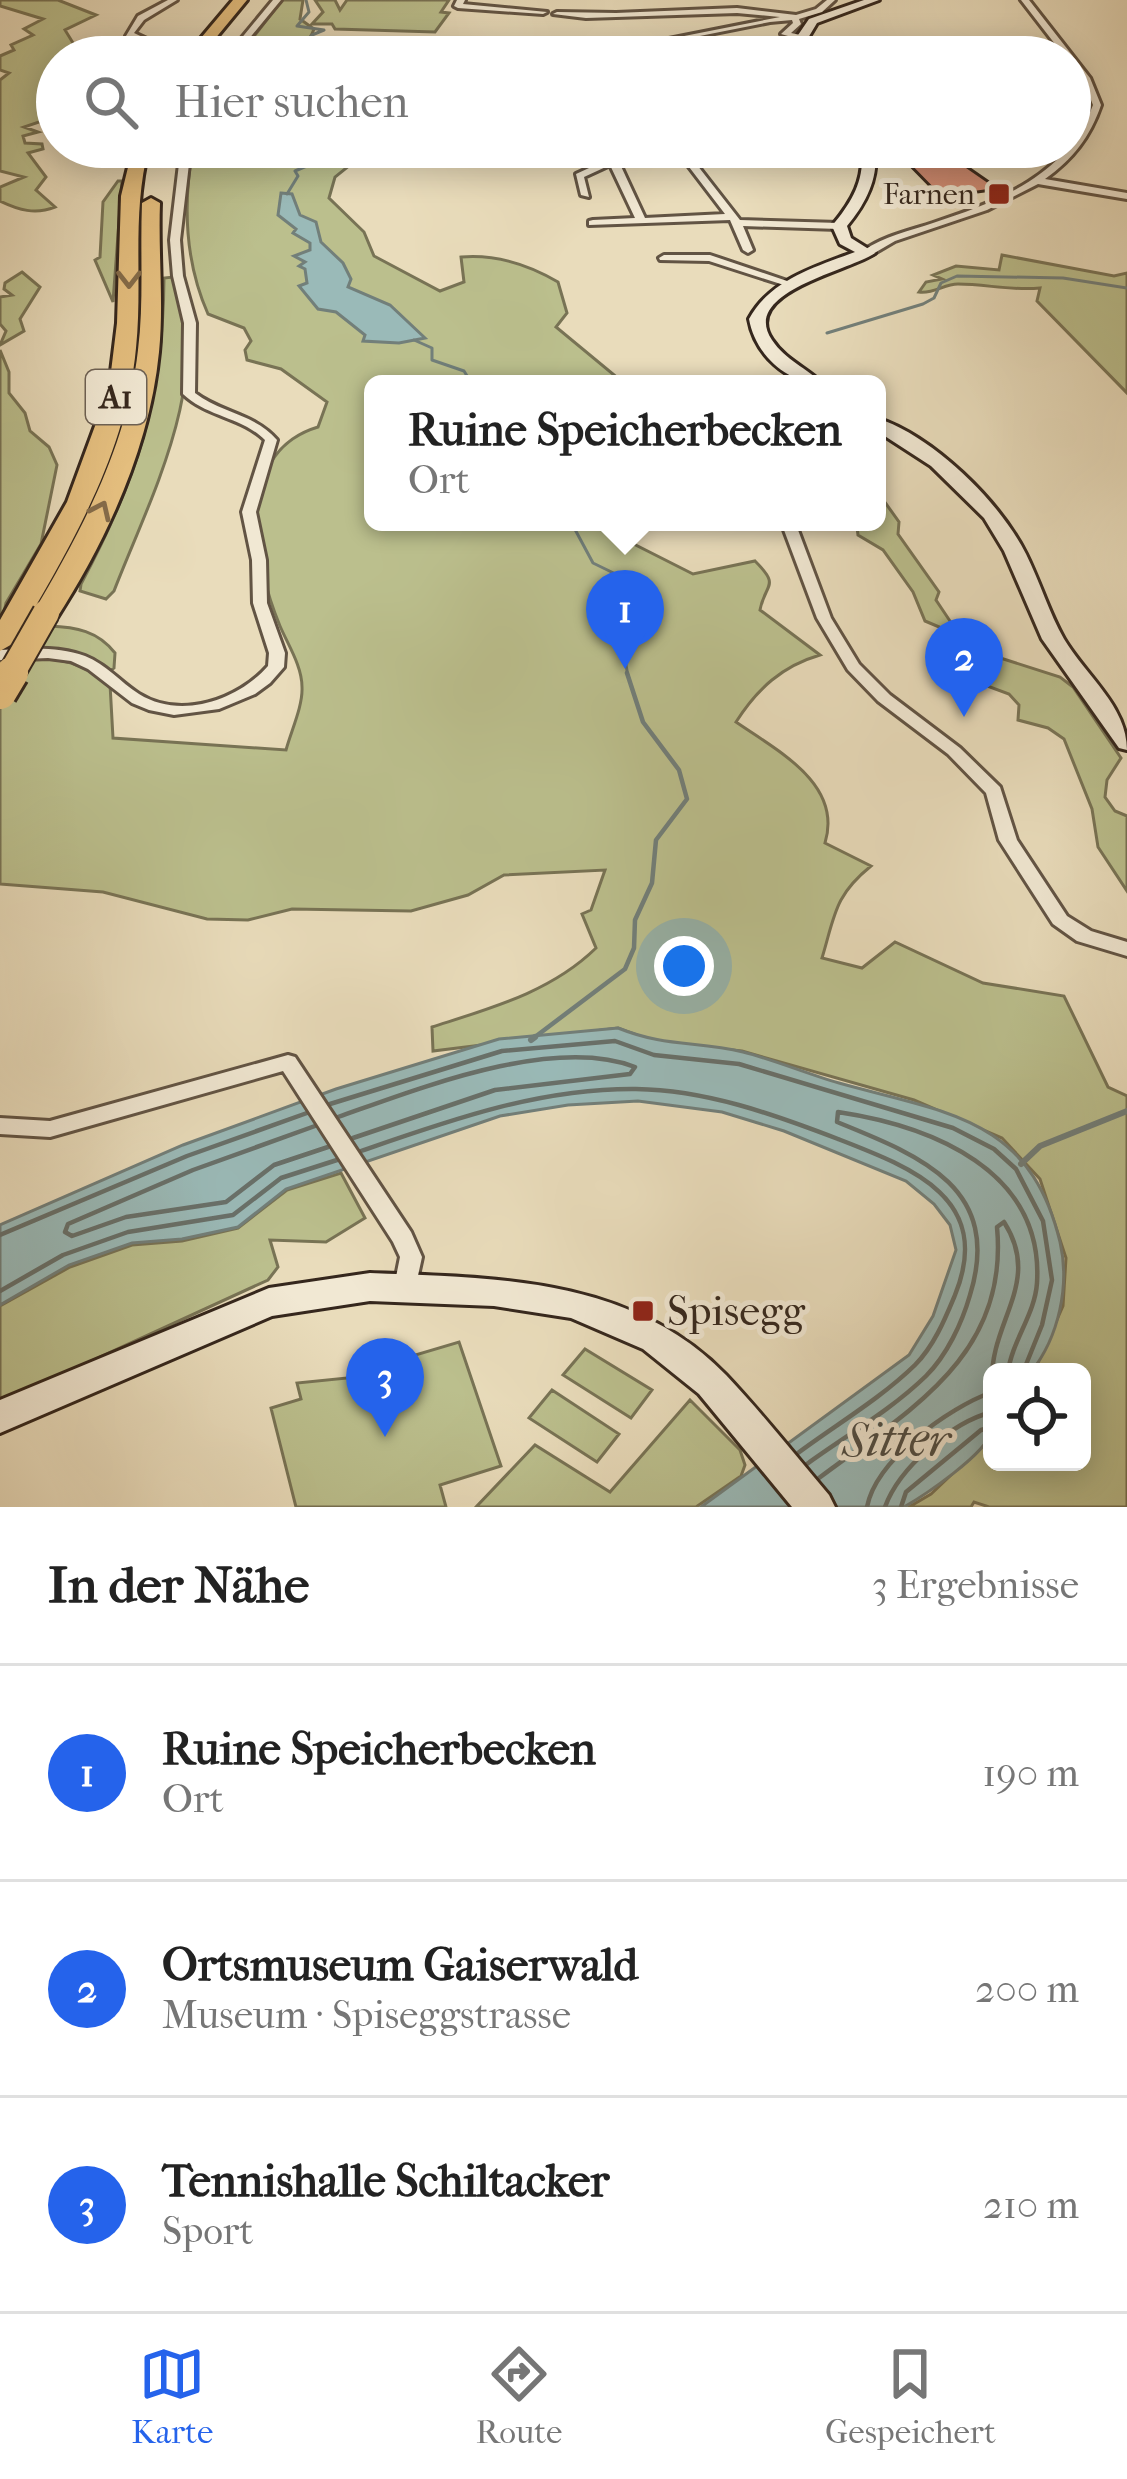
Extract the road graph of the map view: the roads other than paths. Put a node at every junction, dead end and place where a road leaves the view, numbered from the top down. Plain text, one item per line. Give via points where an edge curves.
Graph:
1 (173, 0) edge
2 (240, 0) edge
3 (256, 0) edge
4 (277, 0) edge
5 (461, 0) edge
6 (873, 0) edge
7 (1025, 0) edge
8 (726, 3) edge
9 (829, 4) edge
10 (795, 20) junction
11 (703, 34) junction
12 (133, 36) edge
13 (203, 36) edge
14 (226, 36) edge
15 (247, 36) edge
16 (692, 36) edge
17 (699, 36) edge
18 (794, 36) edge
19 (803, 36) edge
20 (1053, 36) edge
21 (1091, 90) edge
22 (1091, 122) edge
23 (138, 168) edge
24 (158, 168) edge
25 (184, 168) edge
26 (596, 168) edge
27 (617, 168) edge
28 (694, 168) edge
29 (869, 168) edge
30 (1050, 168) edge
31 (1034, 180) junction
32 (586, 195) dead end
33 (1127, 196) edge
34 (735, 220) junction
35 (641, 221) junction
36 (593, 223) dead end
37 (839, 226) junction
38 (748, 250) dead end
39 (867, 253) junction
40 (664, 258) dead end
41 (791, 284) junction
42 (800, 375) edge
43 (886, 429) edge
44 (791, 531) edge
45 (33, 613) junction
46 (0, 643) edge
47 (0, 655) edge
48 (0, 693) edge
49 (1127, 742) edge
50 (1127, 949) edge
51 (0, 1126) edge
52 (406, 1287) junction
53 (0, 1418) edge
54 (816, 1507) edge

1 - 12 street via 143,16
2 - 13 highway
3 - 14 highway
4 - 15 street
5 - 8 street via 458,6 602,16
6 - 19 street via 816,18
7 - 20 street
8 - 10 street
9 - 10 street
10 - 11 street
10 - 18 street via 785,34
11 - 16 street
11 - 17 street
21 - 22 street
23 -> 45 highway, A1 via 125,353 110,420
45 -> 24 highway, A1 via 105,502 141,397
25 - 47 street via 175,240 190,323 189,394 271,440 249,512 276,667 253,690 193,708 148,703 75,657
26 - 32 street via 579,176
27 - 35 street
28 - 34 street
29 - 37 street
30 - 31 street
31 - 33 street
31 - 39 street
34 - 35 street
34 - 37 street
34 - 38 street
35 - 36 street
37 - 39 street via 845,241
39 - 41 street
40 - 41 street via 710,258
41 - 42 street via 765,302 755,328 771,356
43 - 49 street via 938,462 992,515 1052,639
44 - 50 street via 853,668 994,791 1008,840 1060,920
45 - 46 highway, A1
45 - 48 highway, A1, bridge
51 - 52 street via 50,1129 288,1062 410,1257
52 - 53 street via 268,1301
52 - 54 street via 536,1297 612,1316 690,1363

